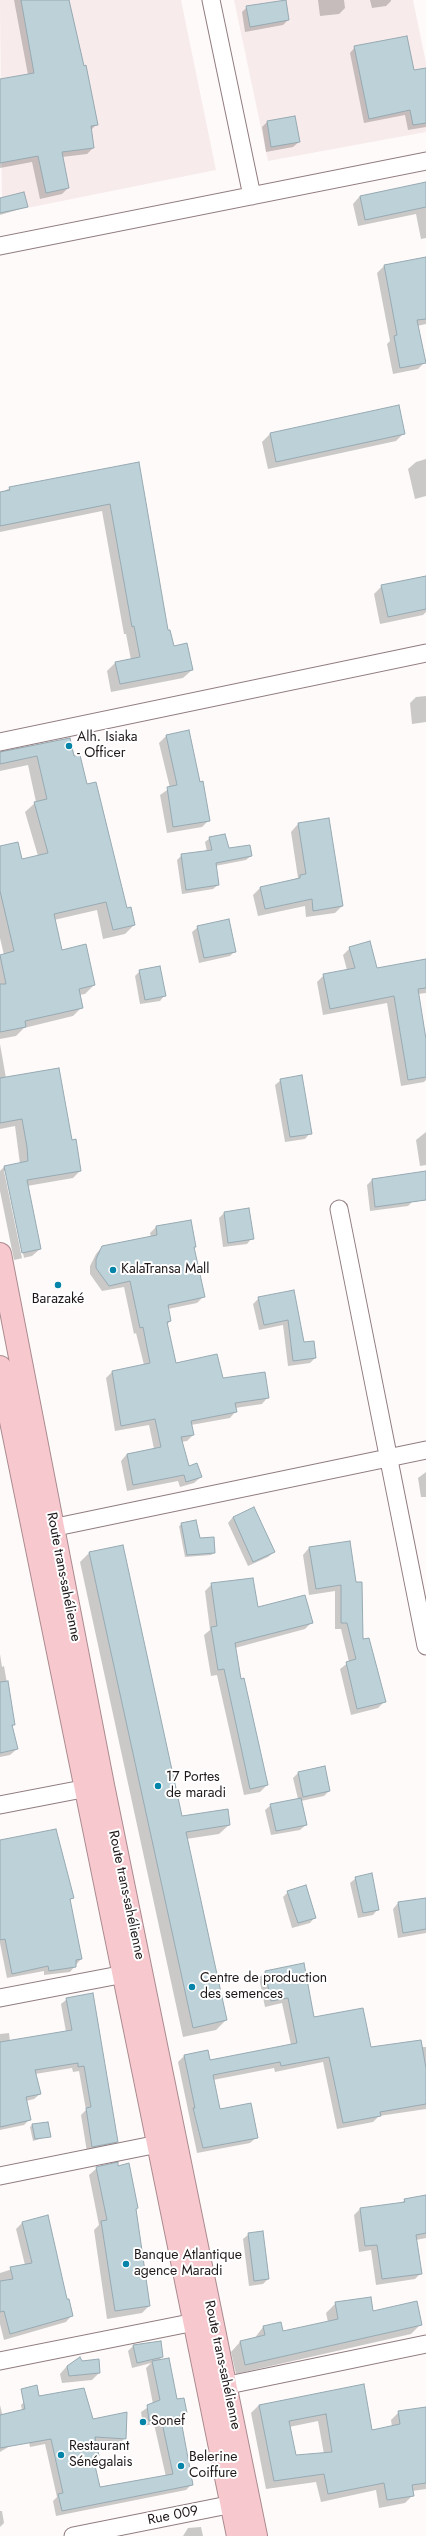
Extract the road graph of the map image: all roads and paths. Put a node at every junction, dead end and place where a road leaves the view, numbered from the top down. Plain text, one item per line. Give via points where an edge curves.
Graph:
1 (211, 0) edge
2 (426, 161) edge
3 (252, 196) junction
4 (0, 246) edge
5 (426, 653) edge
6 (0, 742) edge
7 (338, 1209) dead end
8 (0, 1254) edge
9 (0, 1367) edge
10 (426, 1450) edge
11 (388, 1457) junction
12 (44, 1530) junction
13 (426, 1646) edge
14 (94, 1787) junction
15 (0, 1805) edge
16 (132, 1972) junction
17 (0, 1998) edge
18 (158, 2144) junction
19 (0, 2176) edge
20 (195, 2322) junction
21 (426, 2344) edge
22 (0, 2360) edge
23 (218, 2387) junction
24 (240, 2502) junction
25 (73, 2536) edge
26 (238, 2536) edge
27 (256, 2536) edge

1 - 3 street
2 - 3 street
3 - 4 street
5 - 6 street
7 - 11 street
8 - 12 highway, Route trans-sahélienne
9 - 12 highway, Route trans-sahélienne
10 - 11 street
11 - 12 street
11 - 13 street
12 - 14 highway, Route trans-sahélienne
14 - 15 street
14 - 16 highway, Route trans-sahélienne
16 - 17 street
16 - 18 highway, Route trans-sahélienne
16 - 23 highway, Route trans-sahélienne
18 - 19 street
18 - 20 highway, Route trans-sahélienne
20 - 22 street
20 - 23 highway, Route trans-sahélienne
21 - 23 street
23 - 24 highway, Route trans-sahélienne
24 - 25 street, Rue 009
24 - 26 highway, Route trans-sahélienne
24 - 27 highway, Route trans-sahélienne

